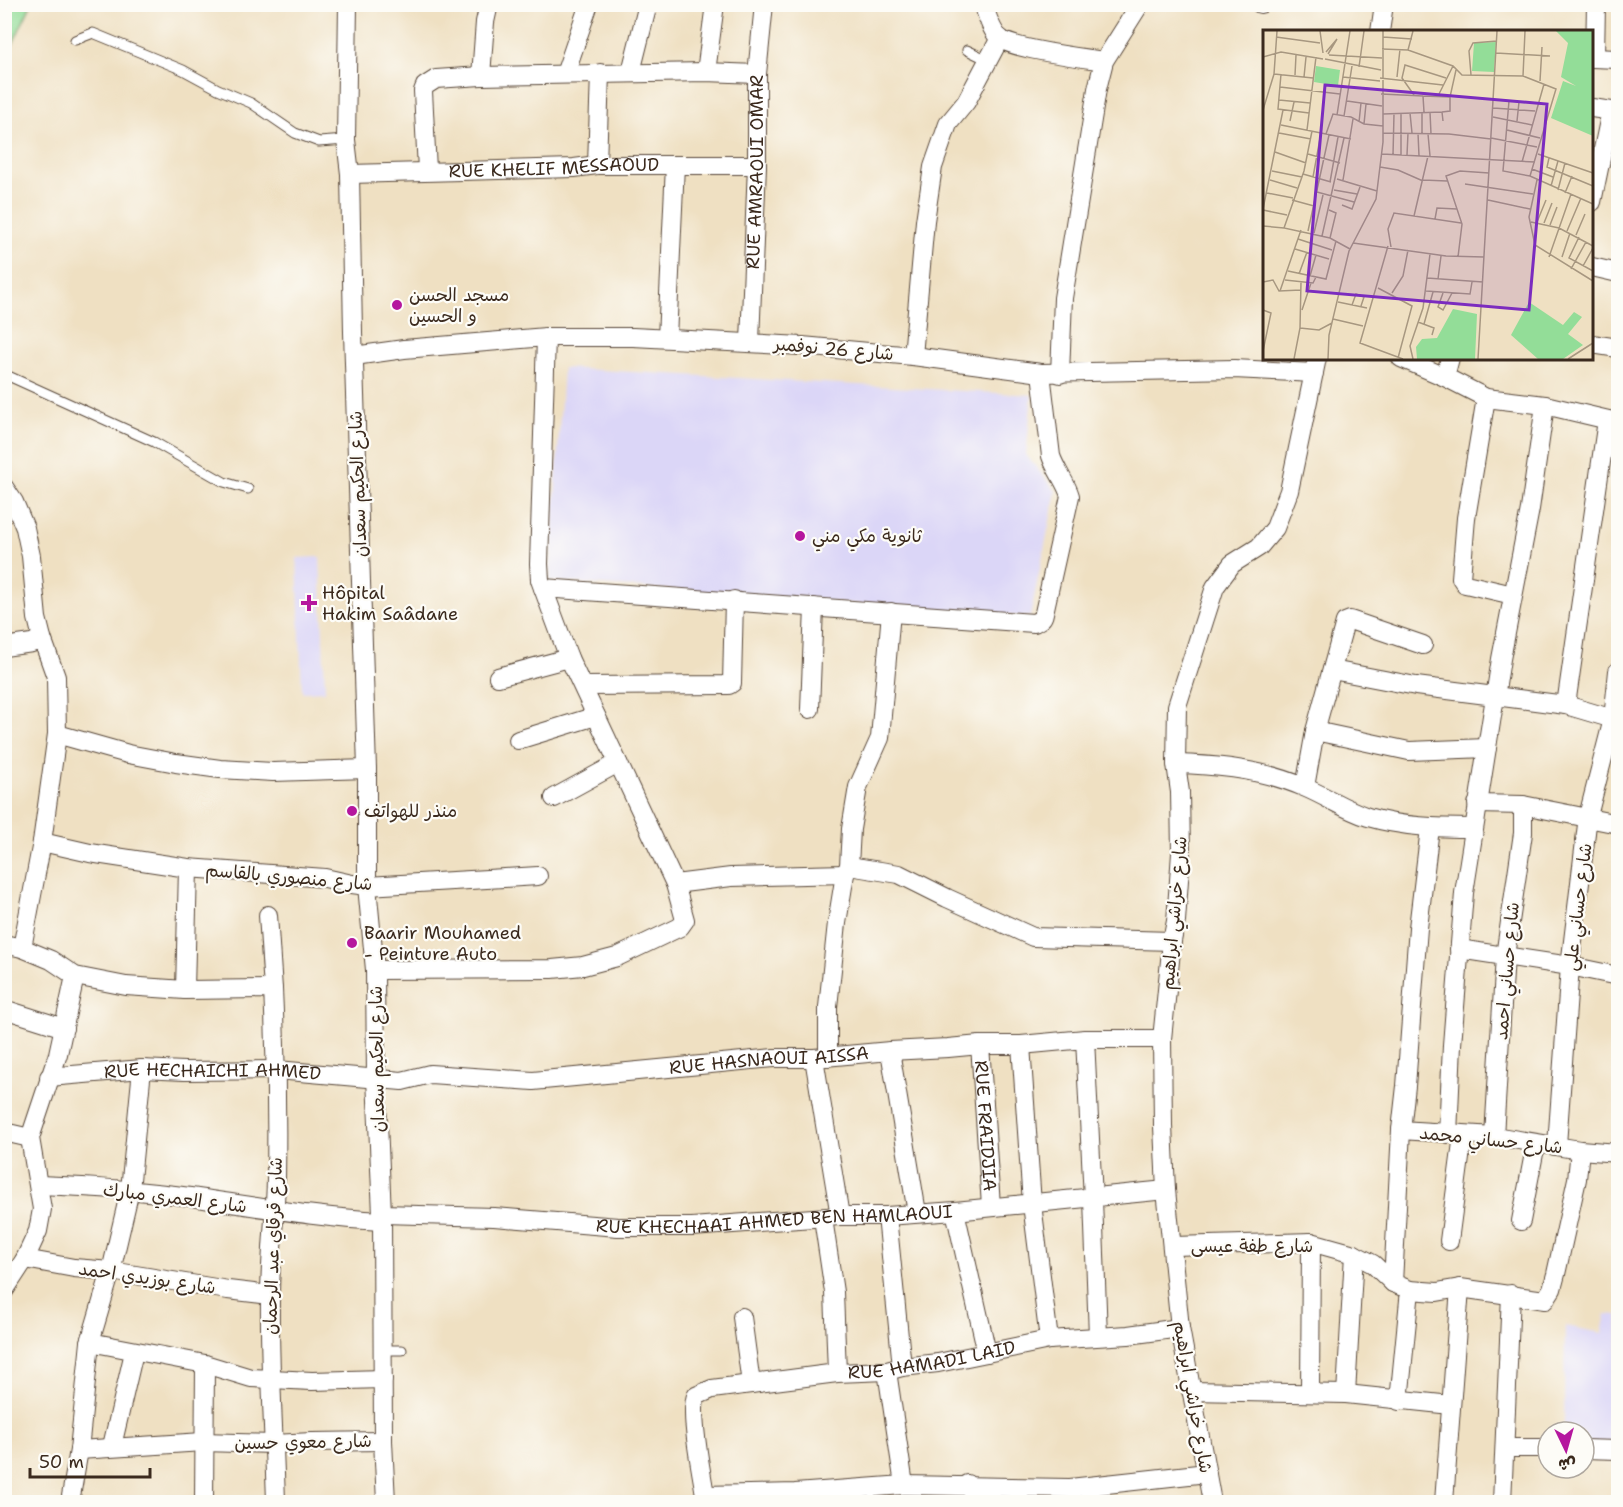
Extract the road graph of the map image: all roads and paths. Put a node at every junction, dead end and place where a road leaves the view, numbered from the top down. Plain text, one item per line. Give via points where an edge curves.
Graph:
1 (348, 4) edge
2 (489, 4) edge
3 (589, 4) edge
4 (648, 4) edge
5 (715, 4) edge
6 (764, 4) edge
7 (983, 4) edge
8 (1140, 4) edge
9 (1384, 4) edge
10 (1596, 4) edge
11 (1380, 30) edge
12 (1000, 38) junction
13 (75, 40) dead end
14 (967, 50) dead end
15 (1593, 57) edge
16 (1618, 59) edge
17 (988, 60) junction
18 (1104, 61) junction
19 (632, 72) junction
20 (706, 72) junction
21 (600, 73) junction
22 (565, 74) junction
23 (758, 74) junction
24 (482, 76) junction
25 (1593, 108) edge
26 (1615, 111) edge
27 (346, 140) junction
28 (597, 165) junction
29 (675, 165) junction
30 (757, 165) junction
31 (427, 170) junction
32 (350, 174) junction
33 (1593, 190) edge
34 (1593, 267) edge
35 (1618, 273) edge
36 (546, 337) junction
37 (667, 338) junction
38 (750, 342) junction
39 (1593, 344) edge
40 (1618, 348) edge
41 (354, 356) junction
42 (913, 357) junction
43 (1406, 360) edge
44 (1449, 360) edge
45 (1315, 366) edge
46 (1041, 373) junction
47 (4, 374) edge
48 (1060, 374) junction
49 (1445, 377) junction
50 (1486, 398) junction
51 (1545, 405) junction
52 (1612, 421) edge
53 (4, 487) edge
54 (248, 489) dead end
55 (543, 588) junction
56 (1513, 595) junction
57 (734, 600) junction
58 (814, 607) junction
59 (891, 612) junction
60 (42, 638) junction
61 (1423, 645) dead end
62 (4, 647) edge
63 (569, 658) junction
64 (1332, 670) junction
65 (1618, 672) edge
66 (498, 677) dead end
67 (583, 686) junction
68 (1495, 697) junction
69 (1566, 705) junction
70 (810, 709) dead end
71 (596, 716) junction
72 (1613, 719) junction
73 (1315, 730) junction
74 (57, 734) junction
75 (518, 740) dead end
76 (1487, 748) junction
77 (618, 763) junction
78 (1176, 764) junction
79 (367, 769) junction
80 (1305, 787) junction
81 (554, 798) dead end
82 (1477, 804) junction
83 (1522, 805) junction
84 (1588, 816) junction
85 (1618, 824) edge
86 (1430, 828) junction
87 (1473, 828) junction
88 (42, 842) junction
89 (188, 868) junction
90 (847, 870) junction
91 (538, 876) dead end
92 (675, 884) junction
93 (368, 886) junction
94 (268, 915) dead end
95 (1172, 941) junction
96 (13, 946) edge
97 (1459, 949) junction
98 (1505, 956) junction
99 (1570, 966) junction
100 (375, 970) junction
101 (75, 976) junction
102 (1618, 976) edge
103 (273, 989) junction
104 (185, 990) junction
105 (4, 1010) edge
106 (64, 1028) junction
107 (1085, 1039) junction
108 (1162, 1039) junction
109 (1008, 1042) junction
110 (980, 1045) junction
111 (890, 1051) junction
112 (821, 1057) junction
113 (142, 1069) junction
114 (277, 1070) junction
115 (49, 1077) junction
116 (376, 1078) junction
117 (1401, 1130) junction
118 (4, 1132) edge
119 (1455, 1135) junction
120 (1494, 1136) junction
121 (30, 1138) junction
122 (1536, 1143) junction
123 (1557, 1145) junction
124 (1580, 1150) junction
125 (1618, 1152) edge
126 (39, 1185) junction
127 (130, 1190) junction
128 (1166, 1190) junction
129 (1094, 1199) junction
130 (1032, 1204) junction
131 (991, 1206) junction
132 (274, 1211) junction
133 (955, 1211) junction
134 (917, 1213) junction
135 (887, 1216) junction
136 (382, 1217) junction
137 (831, 1217) junction
138 (1521, 1221) dead end
139 (1449, 1241) dead end
140 (1311, 1242) junction
141 (1173, 1246) junction
142 (1354, 1254) junction
143 (25, 1259) junction
144 (111, 1271) junction
145 (1402, 1286) junction
146 (1460, 1288) junction
147 (4, 1291) edge
148 (1511, 1294) junction
149 (270, 1295) junction
150 (742, 1317) dead end
151 (1180, 1328) junction
152 (1098, 1336) junction
153 (1049, 1340) junction
154 (90, 1342) junction
155 (383, 1350) junction
156 (402, 1350) dead end
157 (134, 1352) junction
158 (987, 1353) junction
159 (205, 1364) junction
160 (894, 1369) junction
161 (837, 1373) junction
162 (270, 1379) junction
163 (383, 1379) junction
164 (751, 1384) junction
165 (1191, 1391) junction
166 (1310, 1392) junction
167 (1346, 1394) junction
168 (1399, 1401) junction
169 (1451, 1405) junction
170 (383, 1441) junction
171 (203, 1442) junction
172 (274, 1444) junction
173 (112, 1446) junction
174 (1504, 1448) junction
175 (1536, 1448) edge
176 (1596, 1449) edge
177 (79, 1450) junction
178 (1618, 1450) edge
179 (1207, 1473) junction
180 (967, 1484) junction
181 (904, 1485) junction
182 (793, 1498) edge
183 (705, 1499) edge
184 (70, 1503) edge
185 (204, 1503) edge
186 (276, 1503) edge
187 (386, 1503) edge
188 (981, 1503) edge
189 (1212, 1503) edge
190 (1444, 1503) edge
191 (1502, 1503) edge

1 - 27 street, شارع الحكيم سعدان
2 - 24 street
3 - 22 street
4 - 19 street
5 - 20 street
6 - 23 street, RUE AMRAOUI OMAR
7 - 12 street
8 - 18 street
9 - 11 street
10 - 15 street
12 - 17 street
12 - 18 street via 1010,44
13 - 27 lane via 93,33 123,43 252,103 295,133 318,142
14 - 17 lane
15 - 16 street
17 - 42 street via 966,102 948,124 933,167
18 - 48 street via 1063,298
19 - 20 street
19 - 21 street
20 - 23 street
21 - 22 street
21 - 28 street
22 - 24 street
23 - 30 street, RUE AMRAOUI OMAR
24 - 31 street via 436,80 425,86 422,98
25 - 26 street
26 - 33 street
27 - 32 street, شارع الحكيم سعدان
28 - 29 street, RUE KHELIF MESSAOUD
28 - 31 street, RUE KHELIF MESSAOUD
29 - 30 street, RUE KHELIF MESSAOUD
29 - 37 street
30 - 38 street, RUE AMRAOUI OMAR
31 - 32 street, RUE KHELIF MESSAOUD
32 - 41 street, شارع الحكيم سعدان
34 - 35 street
36 - 37 street, شارع 26 نوفمبر
36 - 41 street, شارع 26 نوفمبر
36 - 55 street via 538,564
37 - 38 street, شارع 26 نوفمبر
38 - 42 street, شارع 26 نوفمبر
39 - 40 street
41 - 79 street, شارع الحكيم سعدان
42 - 46 street, شارع 26 نوفمبر
43 - 49 street
44 - 49 street
45 - 48 street, شارع 26 نوفمبر
45 - 78 street, شارع خراشي ابراهيم via 1289,491 1275,528 1259,547 1232,564 1215,587 1208,605 1177,706
46 - 48 street, شارع 26 نوفمبر
46 - 59 street via 1052,456 1070,496 1043,618 1034,622
47 - 54 lane via 154,442 224,482
49 - 50 street
50 - 51 street
50 - 56 street via 1466,518 1461,578 1465,584
51 - 52 street
51 - 56 street
52 - 69 street
53 - 60 street via 25,528
55 - 57 street
55 - 63 street
56 - 68 street
57 - 58 street
57 - 67 street via 729,685
58 - 59 street
58 - 70 street
59 - 90 street via 880,738 858,787
60 - 62 street
60 - 74 street via 56,676
61 - 64 street via 1347,620
63 - 66 street
63 - 67 street
64 - 68 street
64 - 73 street
65 - 72 street, شارع حساني علي
67 - 71 street
68 - 69 street
68 - 76 street
69 - 72 street
71 - 75 street
71 - 77 street
72 - 84 street, شارع حساني علي
73 - 76 street via 1408,751
73 - 80 street
74 - 79 street via 128,754 220,769
74 - 88 street
76 - 82 street
77 - 81 street
77 - 92 street
78 - 80 street via 1226,767
78 - 95 street, شارع خراشي ابراهيم via 1181,853
79 - 93 street, شارع الحكيم سعدان
80 - 86 street via 1369,817
82 - 83 street
82 - 87 street
83 - 84 street
83 - 98 street, شارع حساني احمد via 1523,833
84 - 85 street
84 - 99 street, شارع حساني علي
86 - 87 street
86 - 117 street
87 - 97 street
88 - 89 street, شارع منصوري بالقاسم
88 - 96 street
89 - 93 street, شارع منصوري بالقاسم via 325,878
89 - 104 street
90 - 92 street
90 - 95 street via 899,874 1033,936
90 - 112 street
91 - 93 street, شارع منصوري بالقاسم
92 - 100 street via 685,920 680,927 627,952 583,966
93 - 100 street, شارع الحكيم سعدان
94 - 103 street, شارع قرقاي عبد الرحمان
95 - 108 street, شارع خراشي ابراهيم
96 - 101 street via 51,960
97 - 98 street
97 - 119 street
98 - 99 street
98 - 120 street, شارع حساني احمد
99 - 102 street
99 - 123 street, شارع حساني علي
100 - 116 street, شارع الحكيم سعدان
101 - 104 street via 126,986
101 - 106 street
103 - 104 street
103 - 114 street, شارع قرقاي عبد الرحمان
105 - 106 street
106 - 115 street
107 - 108 street, RUE HASNAOUI AISSA
107 - 109 street, RUE HASNAOUI AISSA
107 - 129 street
108 - 128 street, شارع خراشي ابراهيم
109 - 110 street, RUE HASNAOUI AISSA
109 - 130 street
110 - 111 street, RUE HASNAOUI AISSA
110 - 131 street, RUE FRAIDJIA
111 - 112 street, RUE HASNAOUI AISSA
111 - 134 street
112 - 116 street, RUE HASNAOUI AISSA via 533,1081 430,1074 402,1081
112 - 137 street
113 - 114 street, RUE HECHAICHI AHMED
113 - 115 street, RUE HECHAICHI AHMED
113 - 127 street
114 - 116 street, RUE HECHAICHI AHMED
114 - 132 street, شارع قرقاي عبد الرحمان
115 - 121 street
116 - 136 street, شارع الحكيم سعدان
117 - 119 street, شارع حساني محمد
117 - 145 street
118 - 121 street
119 - 120 street, شارع حساني محمد
119 - 139 street
120 - 122 street, شارع حساني محمد
121 - 126 street
122 - 123 street, شارع حساني محمد
122 - 138 street
123 - 124 street, شارع حساني محمد
124 - 125 street, شارع حساني محمد
124 - 148 street, شارع حساني محمد via 1552,1289 1540,1301
126 - 127 street, شارع العمري مبارك
126 - 143 street via 42,1209 38,1231
127 - 132 street, شارع العمري مبارك
127 - 144 street
128 - 129 street, RUE KHECHAAI AHMED BEN HAMLAOUI
128 - 141 street, شارع خراشي ابراهيم
129 - 130 street, RUE KHECHAAI AHMED BEN HAMLAOUI
129 - 152 street
130 - 131 street, RUE KHECHAAI AHMED BEN HAMLAOUI
130 - 153 street
131 - 133 street, RUE KHECHAAI AHMED BEN HAMLAOUI
132 - 136 street, شارع العمري مبارك
132 - 149 street, شارع قرقاي عبد الرحمان
133 - 134 street, RUE KHECHAAI AHMED BEN HAMLAOUI
133 - 158 street
134 - 135 street, RUE KHECHAAI AHMED BEN HAMLAOUI
135 - 137 street, RUE KHECHAAI AHMED BEN HAMLAOUI
135 - 160 street
136 - 137 street, RUE KHECHAAI AHMED BEN HAMLAOUI via 495,1217 628,1227 692,1227
136 - 155 street, شارع الحكيم سعدان
137 - 161 street
140 - 141 street, شارع طفة عيسى
140 - 142 street, شارع طفة عيسى
140 - 166 street
141 - 151 street, شارع خراشي ابراهيم
142 - 145 street, شارع طفة عيسى
142 - 167 street
143 - 144 street, شارع بوزيدي احمد
143 - 147 street
144 - 149 street, شارع بوزيدي احمد
144 - 154 street
145 - 146 street, شارع حساني محمد via 1437,1292
145 - 168 street
146 - 148 street, شارع حساني محمد
146 - 169 street
148 - 174 street
149 - 162 street, شارع قرقاي عبد الرحمان
150 - 164 street
151 - 152 street, RUE HAMADI LAID
151 - 165 street, شارع خراشي ابراهيم
152 - 153 street, RUE HAMADI LAID
153 - 158 street, RUE HAMADI LAID
154 - 157 street
154 - 177 street
155 - 156 lane
155 - 163 street, شارع الحكيم سعدان
157 - 159 street
157 - 173 street
158 - 160 street, RUE HAMADI LAID
159 - 162 street
159 - 171 street
160 - 161 street, RUE HAMADI LAID
160 - 181 street
161 - 164 street, RUE HAMADI LAID
162 - 163 street
162 - 172 street, شارع قرقاي عبد الرحمان
163 - 170 street, شارع الحكيم سعدان
164 - 183 street, RUE HAMADI LAID via 712,1389 696,1396 694,1417
165 - 166 street
165 - 179 street, شارع خراشي ابراهيم
166 - 167 street
167 - 168 street
168 - 169 street
169 - 190 street
170 - 172 street, شارع معوي حسين
170 - 187 street, شارع الحكيم سعدان
171 - 172 street, شارع معوي حسين
171 - 173 street, شارع معوي حسين
171 - 185 street
172 - 186 street, شارع قرقاي عبد الرحمان
173 - 177 street, شارع معوي حسين
174 - 175 street
174 - 191 street
176 - 178 street
177 - 184 street
179 - 180 street via 1070,1488
179 - 189 street, شارع خراشي ابراهيم
180 - 181 street
180 - 188 street
181 - 182 street
182 - 183 street

